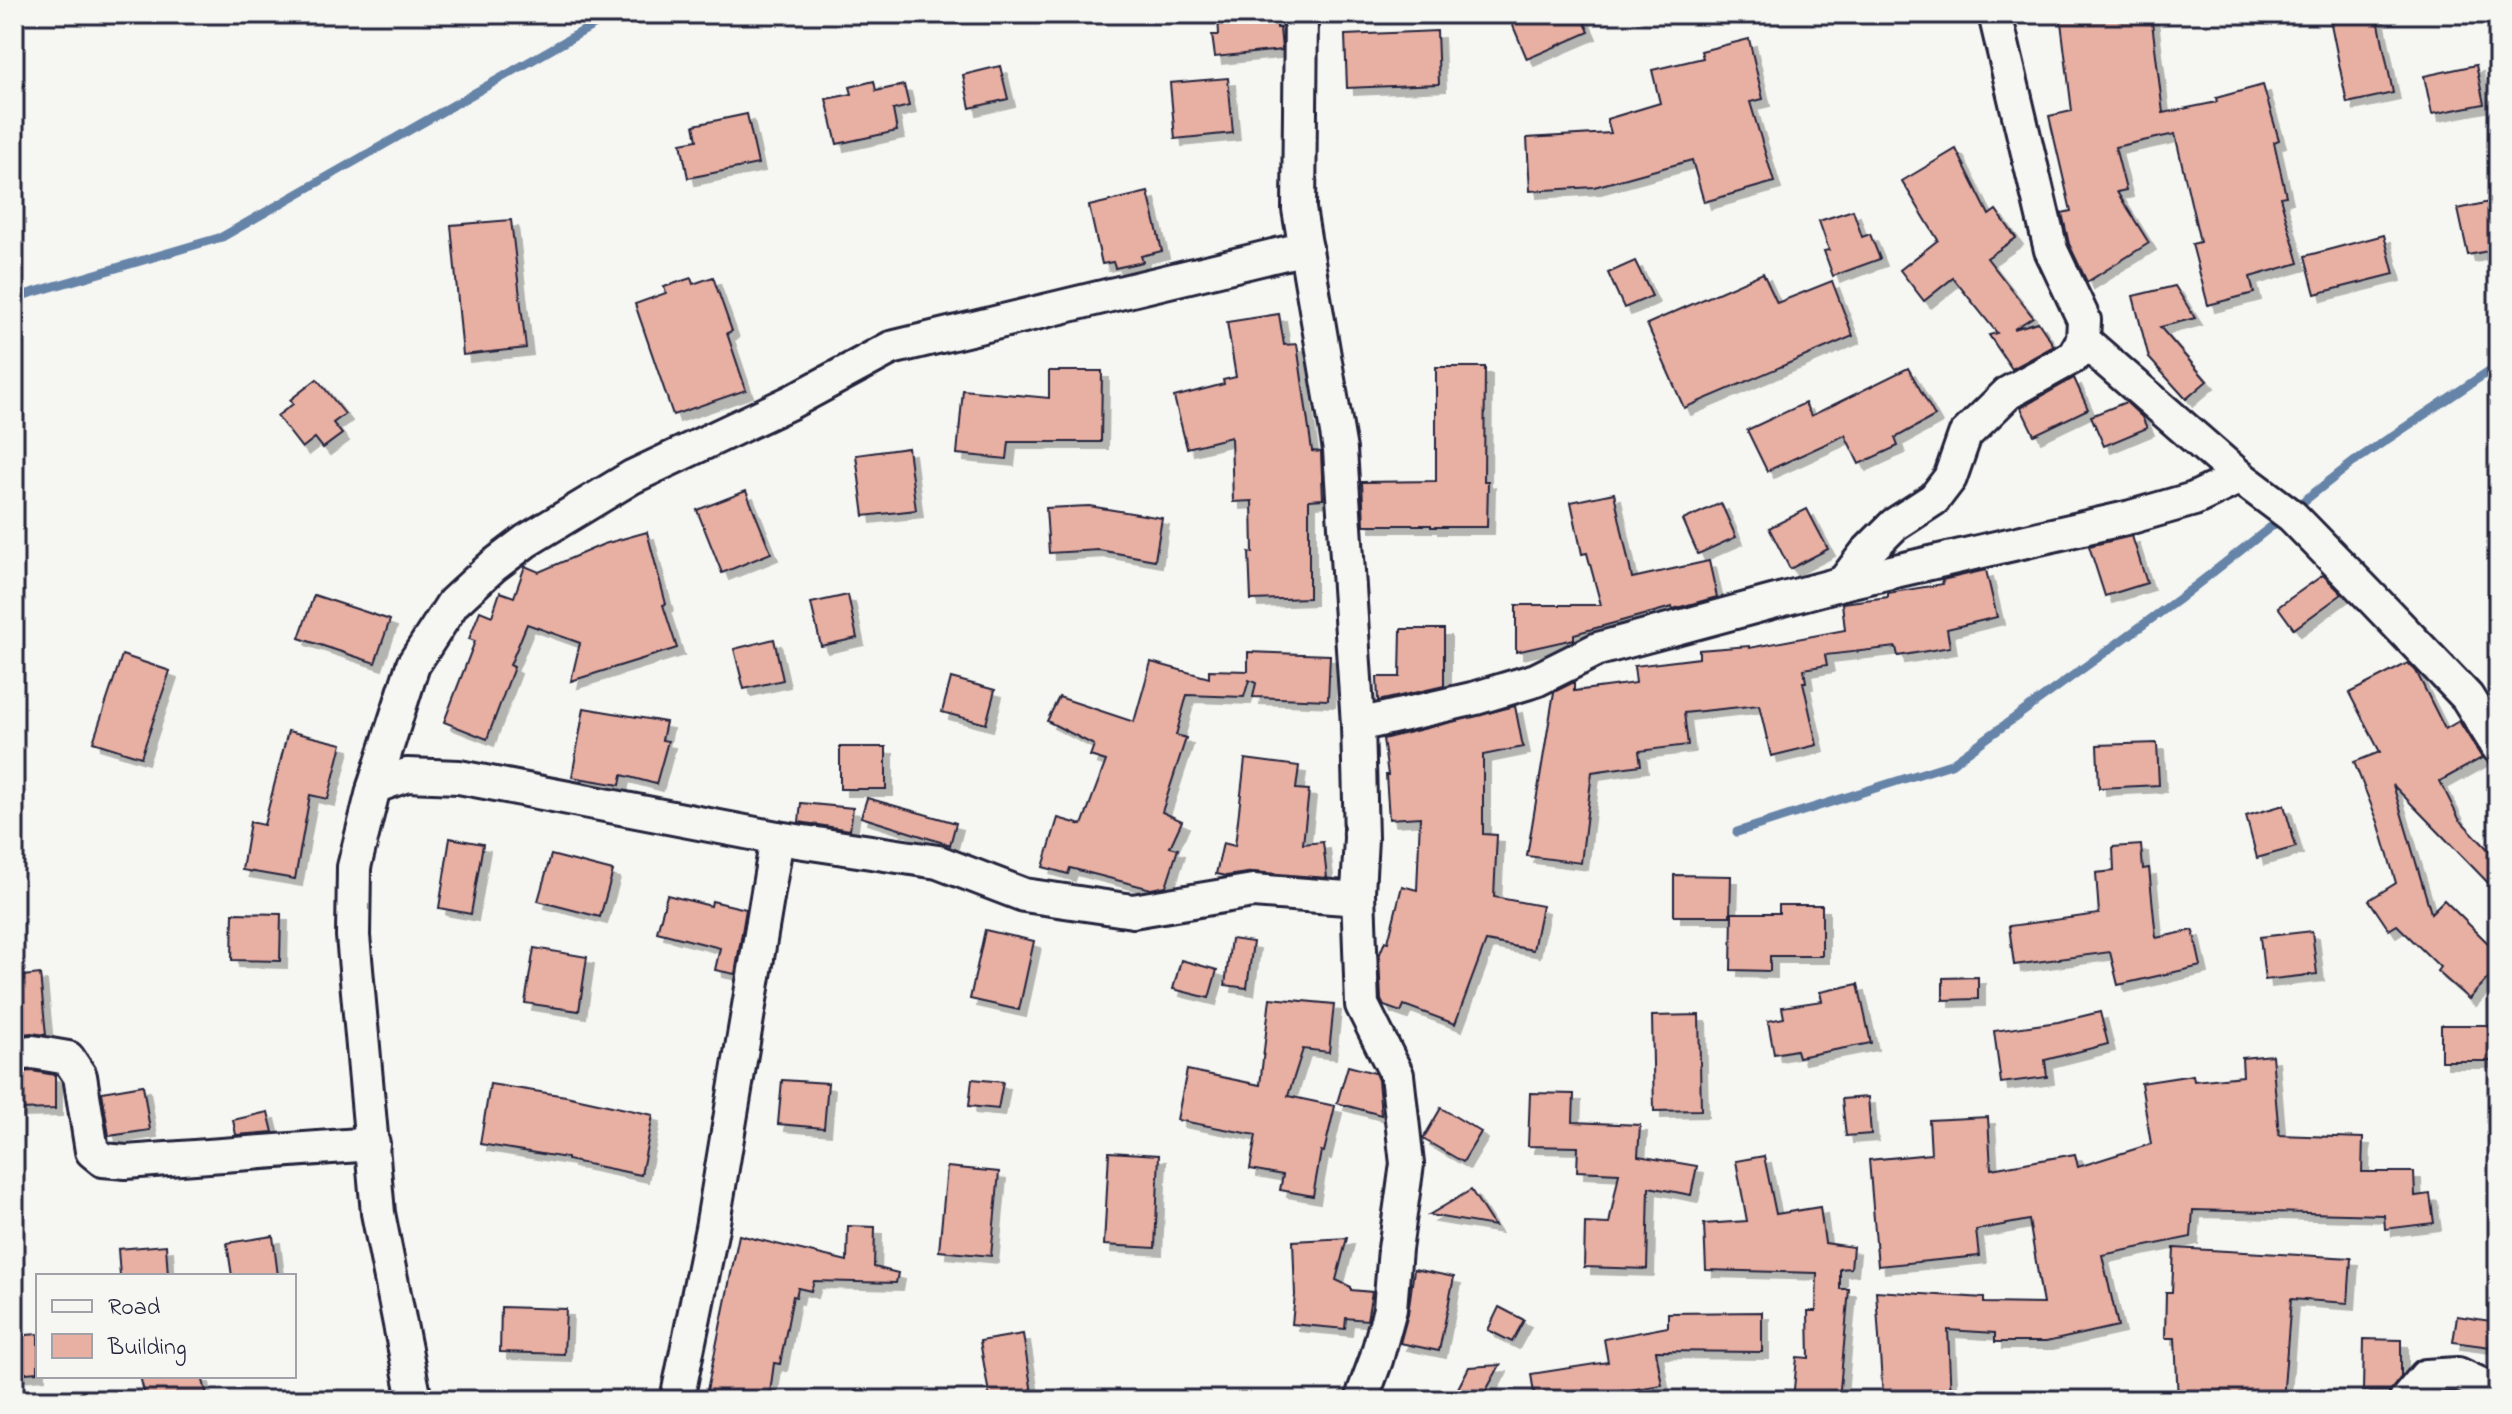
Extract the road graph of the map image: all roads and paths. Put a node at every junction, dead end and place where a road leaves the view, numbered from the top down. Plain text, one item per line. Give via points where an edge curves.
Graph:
1 (1301, 14) edge
2 (1995, 14) edge
3 (1306, 248) junction
4 (2083, 340) junction
5 (2240, 477) junction
6 (1843, 583) junction
7 (1358, 725) junction
8 (2498, 747) edge
9 (374, 787) junction
10 (777, 838) junction
11 (1358, 892) junction
12 (14, 1054) edge
13 (373, 1144) junction
14 (415, 1400) edge
15 (677, 1400) edge
16 (1365, 1400) edge
17 (2406, 1400) edge
18 (2492, 1400) edge

1 - 3 street via 1299,209
2 - 4 street via 2051,250 2084,320
3 - 7 street via 1340,450
3 - 9 street via 891,348 632,477 526,541 453,603 413,665
4 - 5 street
4 - 6 street via 2073,357 2008,393 1965,435 1950,478 1934,499 1894,525
5 - 6 street via 2194,499 2131,517
5 - 8 street via 2281,507 2467,697
6 - 7 street via 1598,649 1536,680 1476,698
7 - 11 street
9 - 10 street via 407,775 459,777
9 - 13 street via 354,867 353,936
10 - 11 street via 938,862 1024,895 1133,911 1253,891 1346,898
10 - 15 street via 712,1228
11 - 16 street via 1362,1005 1397,1075 1407,1164 1390,1309
12 - 13 street via 68,1058 80,1076 92,1151 103,1160
13 - 14 street via 378,1213
17 - 18 street via 2426,1376 2458,1374 2486,1387

